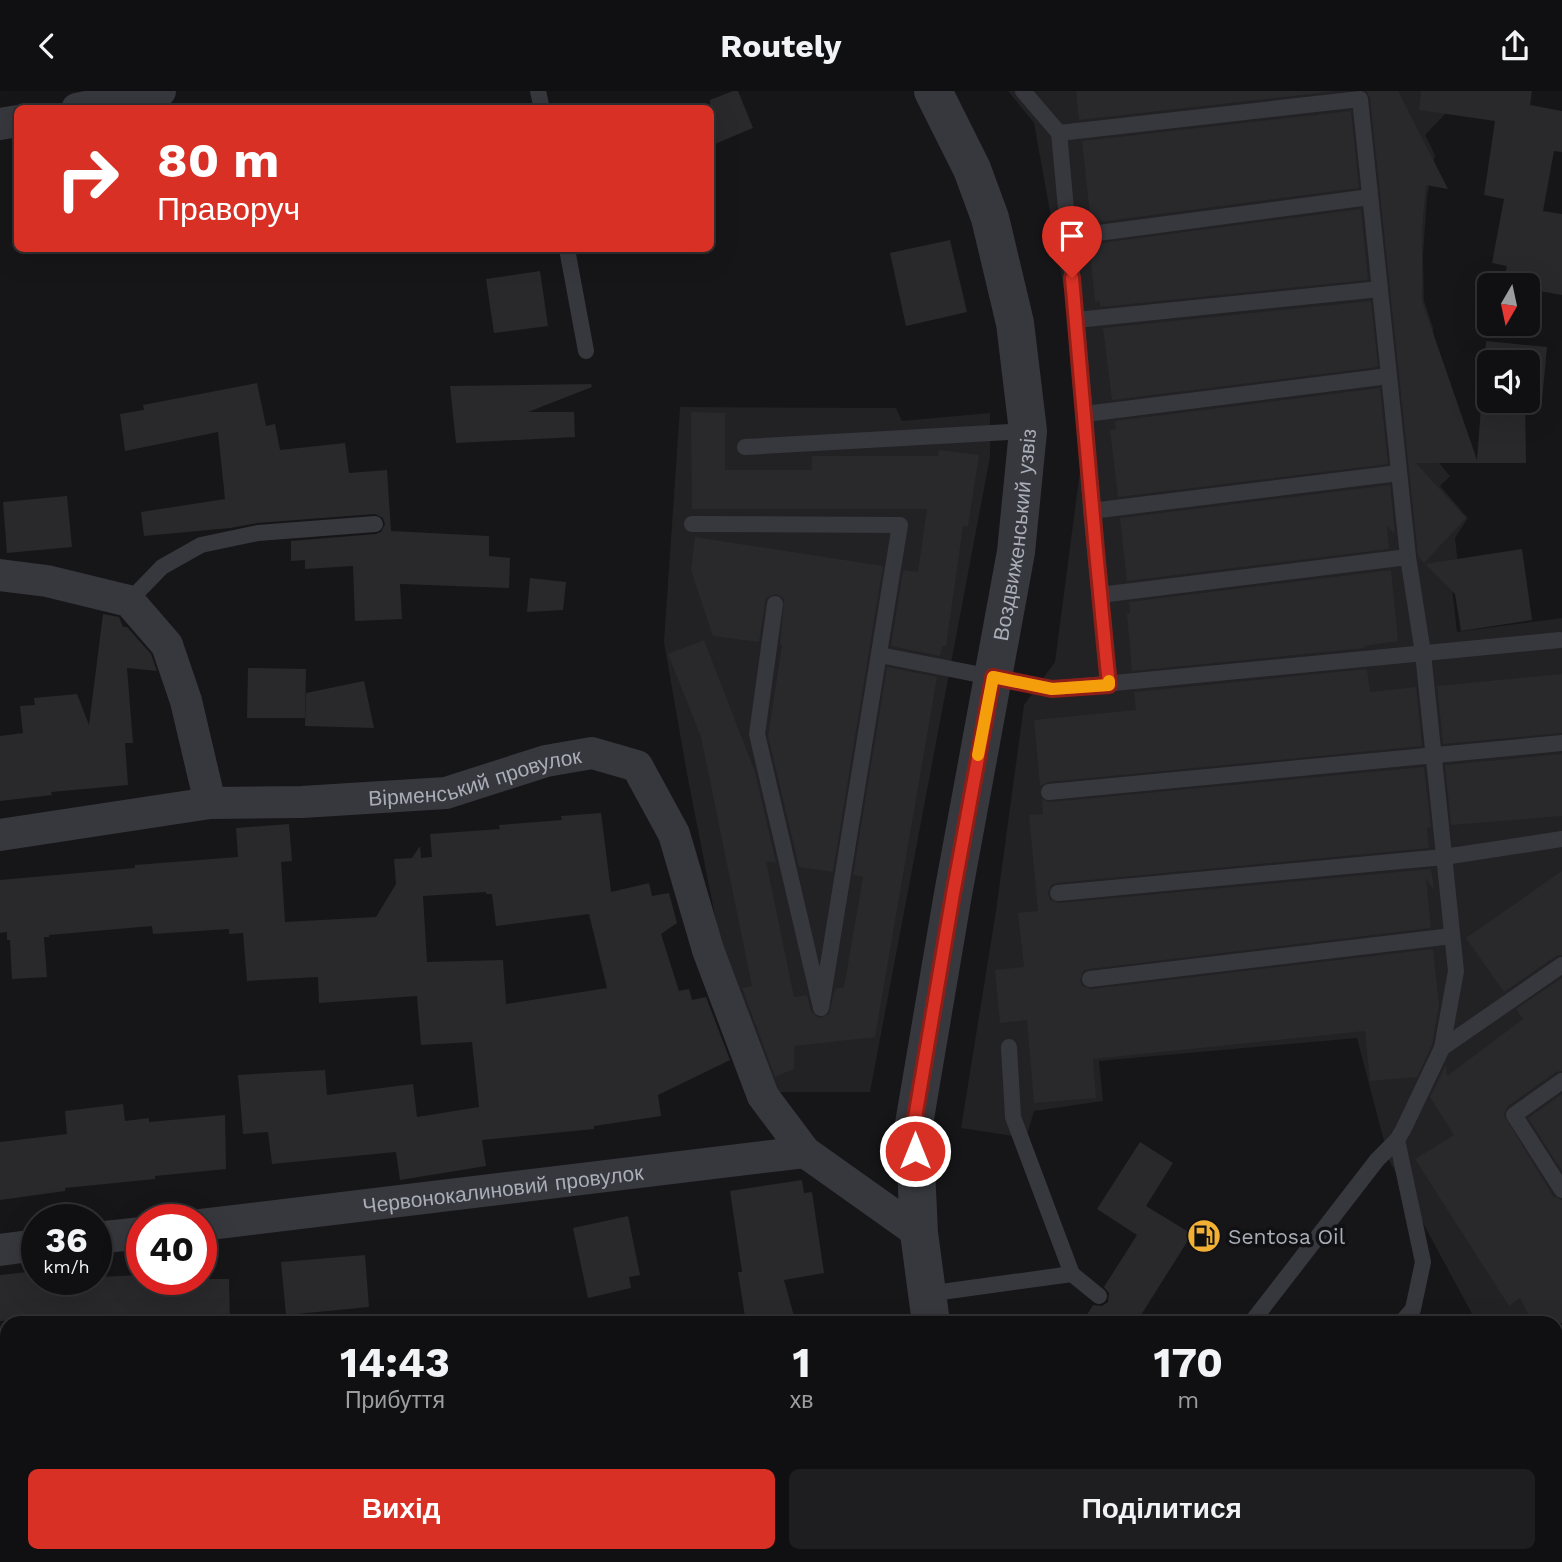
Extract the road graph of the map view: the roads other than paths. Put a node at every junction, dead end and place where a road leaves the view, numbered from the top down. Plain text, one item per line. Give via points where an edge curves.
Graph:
1 (933, 91) edge
2 (1023, 91) edge
3 (141, 93) edge
4 (93, 105) edge
5 (1059, 133) junction
6 (1370, 197) junction
7 (1068, 237) junction
8 (568, 252) edge
9 (1380, 289) junction
10 (1076, 320) junction
11 (586, 351) dead end
12 (1389, 376) junction
13 (1085, 414) junction
14 (1028, 431) junction
15 (745, 447) dead end
16 (1399, 473) junction
17 (1091, 511) junction
18 (375, 524) dead end
19 (692, 524) dead end
20 (1408, 557) junction
21 (0, 575) edge
22 (1100, 595) junction
23 (129, 601) junction
24 (775, 604) dead end
25 (1560, 640) dead end
26 (1423, 653) junction
27 (880, 655) junction
28 (993, 677) junction
29 (1109, 685) junction
30 (1562, 743) edge
31 (1433, 756) junction
32 (1049, 792) dead end
33 (210, 803) junction
34 (0, 835) edge
35 (1562, 839) edge
36 (1444, 857) junction
37 (1058, 893) dead end
38 (1452, 936) junction
39 (1562, 965) edge
40 (1090, 979) dead end
41 (1009, 1047) dead end
42 (1442, 1048) junction
43 (1562, 1080) edge
44 (1397, 1140) junction
45 (805, 1152) junction
46 (1562, 1190) edge
47 (217, 1223) edge
48 (919, 1233) junction
49 (21, 1247) edge
50 (0, 1250) edge
51 (1072, 1274) junction
52 (1099, 1296) dead end
53 (929, 1308) edge
54 (1256, 1316) edge
55 (1407, 1316) edge

1 - 14 street, Воздвиженський узвіз via 972,169 990,218 1015,323
2 - 5 lane
3 - 4 street
5 - 6 lane via 1360,99
5 - 7 lane
6 - 7 lane
6 - 9 lane
7 - 10 lane
8 - 11 lane
9 - 10 lane
9 - 12 lane
10 - 13 lane
12 - 13 lane
12 - 16 lane
13 - 17 lane
14 - 15 lane
14 - 28 street, Воздвиженський узвіз via 1016,552
16 - 17 lane
16 - 20 lane
17 - 22 lane
18 - 23 lane via 258,533 201,545 162,568
19 - 27 lane via 900,525
20 - 22 lane
20 - 26 lane
21 - 23 street
22 - 29 lane
23 - 33 street via 167,645 186,701
24 - 27 lane via 757,734 821,1008
25 - 26 lane
26 - 29 lane
26 - 31 lane
27 - 28 lane
28 - 29 lane via 1052,689
28 - 48 street, Воздвиженський узвіз via 914,1124
30 - 31 lane
31 - 32 lane
31 - 36 lane
33 - 34 street, Вірменський провулок
33 - 45 street, Вірменський провулок via 446,793 546,761 592,753 636,766 674,834 708,950 763,1096
35 - 36 lane
36 - 37 lane
36 - 38 lane
38 - 40 lane
38 - 42 lane via 1456,971
39 - 42 lane
41 - 51 lane via 1013,1117
42 - 44 lane
43 - 46 lane via 1514,1115
44 - 54 lane
44 - 55 lane via 1423,1262 1413,1309
45 - 47 street, Червонокалиновий провулок
45 - 48 street, Вірменський провулок
48 - 53 street, Воздвиженський узвіз
49 - 50 street
51 - 52 lane
51 - 53 lane

